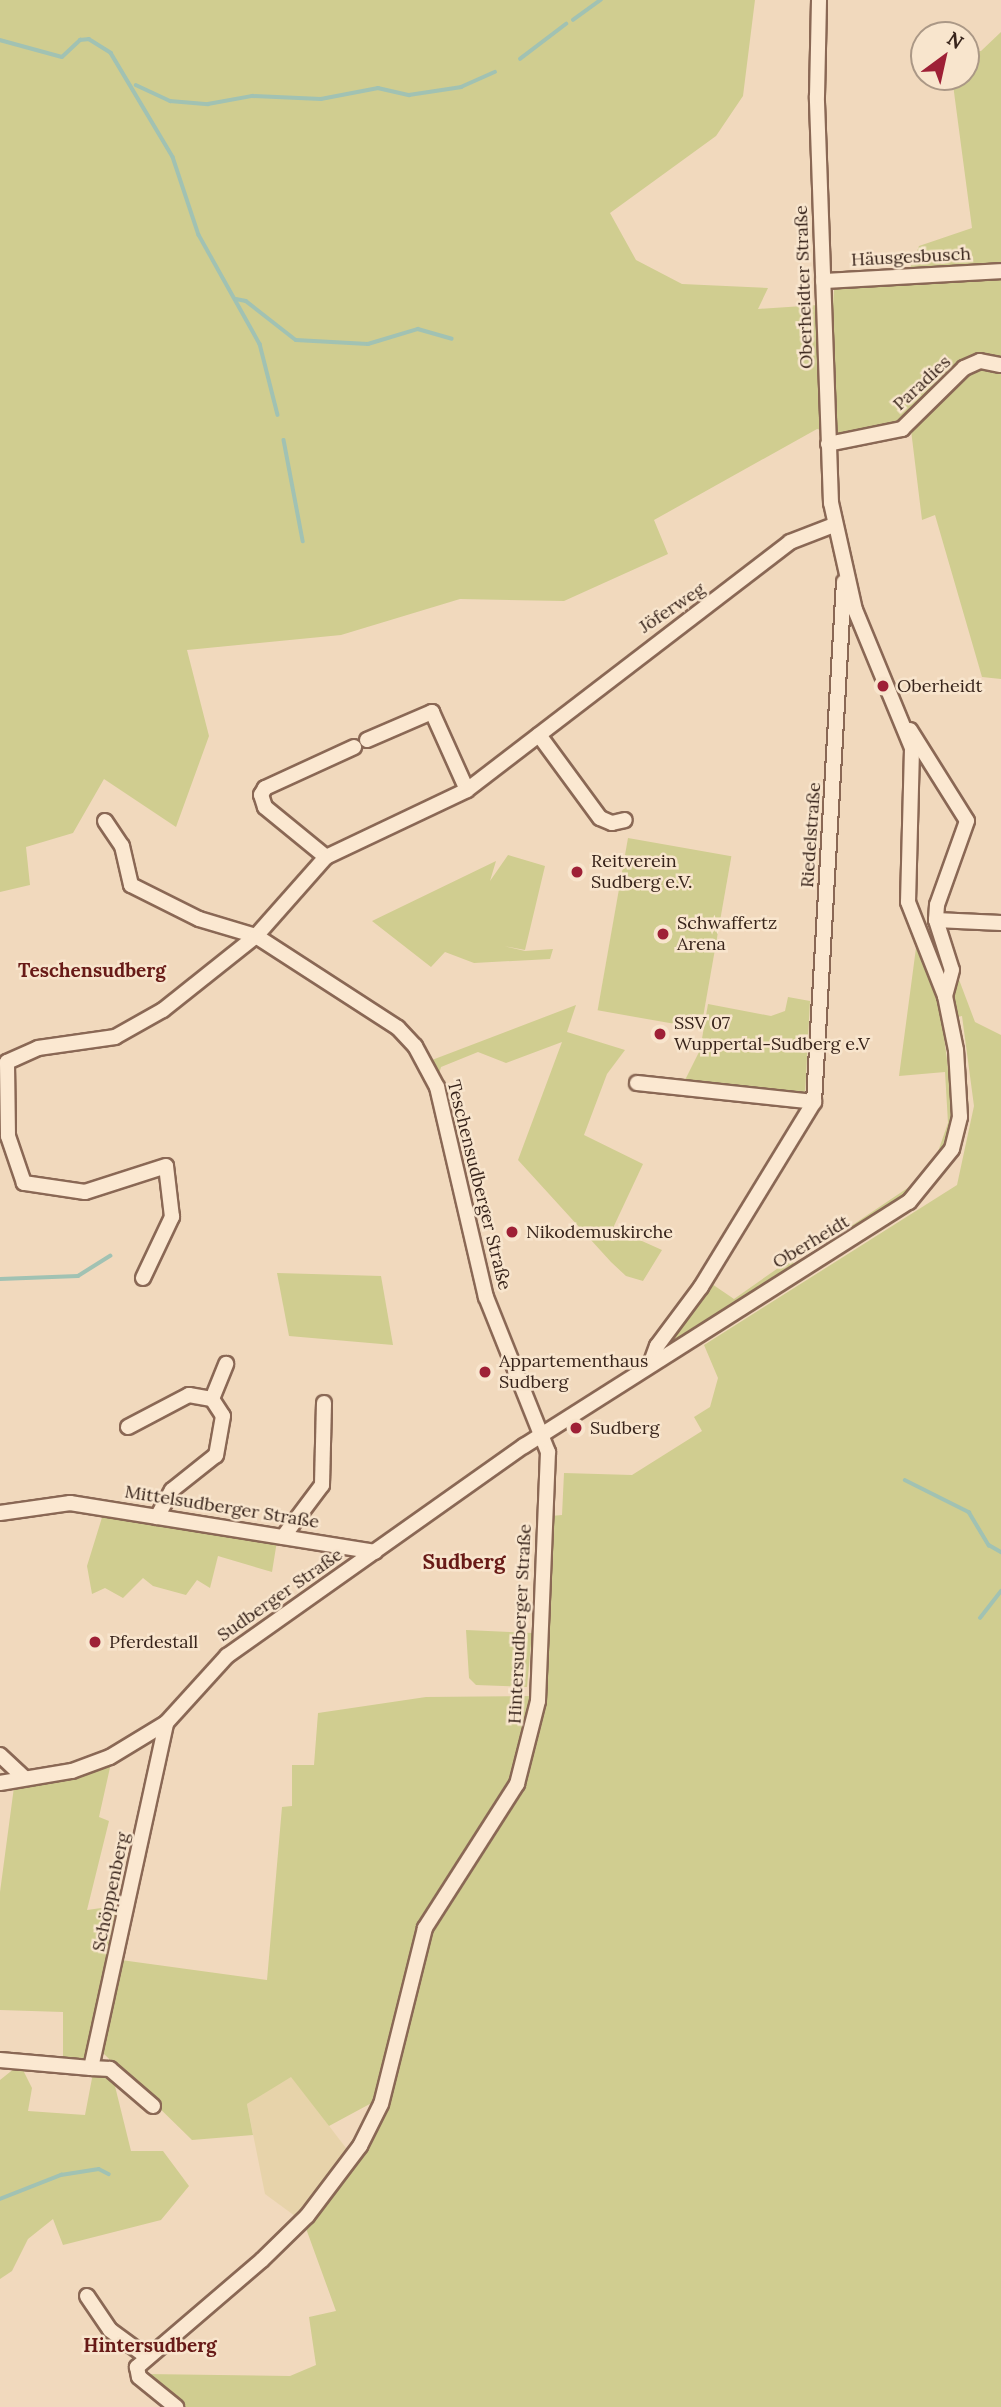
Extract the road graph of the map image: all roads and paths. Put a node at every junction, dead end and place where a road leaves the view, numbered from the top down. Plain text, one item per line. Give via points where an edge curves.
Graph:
1 (819, 0) edge
2 (1001, 271) edge
3 (823, 281) junction
4 (1001, 365) edge
5 (828, 444) junction
6 (834, 525) junction
7 (845, 571) junction
8 (900, 713) junction
9 (539, 735) junction
10 (467, 790) junction
11 (625, 820) dead end
12 (105, 821) dead end
13 (326, 857) junction
14 (936, 920) junction
15 (1001, 923) edge
16 (256, 936) junction
17 (944, 996) junction
18 (2, 1069) edge
19 (637, 1083) dead end
20 (814, 1102) junction
21 (143, 1278) dead end
22 (226, 1364) dead end
23 (650, 1365) junction
24 (212, 1399) junction
25 (324, 1403) dead end
26 (128, 1427) dead end
27 (543, 1434) junction
28 (0, 1513) edge
29 (157, 1517) junction
30 (284, 1537) junction
31 (375, 1552) junction
32 (166, 1723) junction
33 (0, 1755) edge
34 (24, 1777) junction
35 (0, 1783) edge
36 (0, 2060) edge
37 (91, 2068) junction
38 (153, 2106) dead end
39 (87, 2296) dead end
40 (142, 2362) junction
41 (176, 2407) edge

1 - 3 street, Oberheidter Straße
2 - 3 street, Häusgesbusch
3 - 5 street, Oberheidter Straße
4 - 5 street, Paradies via 980,361 964,368 902,429
5 - 6 street, Oberheidter Straße
6 - 7 street, Oberheidter Straße
6 - 9 street, Jöferweg via 789,542
7 - 8 street, Oberheidt via 860,625
7 - 20 street, Riedelstraße
8 - 14 street, Oberheidt via 967,821
8 - 17 street, Oberheidt via 915,769 908,902
9 - 10 street, Jöferweg
9 - 11 street via 600,818 612,823
10 - 13 street, Jöferweg
10 - 13 street via 432,712 265,788 261,795 265,807
12 - 16 street, Teschensudberger Straße via 122,846 131,885 199,919
13 - 16 street, Jöferweg
14 - 15 street
14 - 17 street, Oberheidt via 952,970
16 - 18 street via 163,1010 115,1037 38,1048 7,1062
16 - 27 street, Teschensudberger Straße via 398,1028 427,1067 443,1108 486,1297
17 - 23 street, Oberheidt via 961,1096 957,1134 941,1169 916,1196 869,1230
18 - 21 street via 11,1095 8,1136 24,1183 85,1192 166,1166 172,1217
19 - 20 street
20 - 23 street, Riedelstraße via 701,1287 657,1346
22 - 24 street
23 - 27 street, Oberheidt
24 - 26 street via 189,1395
24 - 29 street via 222,1416 216,1455 172,1490
25 - 30 street via 322,1485
27 - 31 street, Sudberger Straße
27 - 40 street, Hintersudberger Straße via 548,1452 532,1740 505,1809 481,1847 449,1884 425,1928 381,2104 360,2146 307,2216 208,2309
28 - 29 street, Mittelsudberger Straße via 54,1503
29 - 30 street, Mittelsudberger Straße
30 - 31 street, Mittelsudberger Straße
31 - 32 street, Sudberger Straße via 207,1672
32 - 34 street, Sudberger Straße via 110,1757 72,1771
32 - 37 street, Schöppenberg
33 - 34 street
34 - 35 street, Sudberger Straße
36 - 37 street
37 - 38 street via 110,2069
39 - 40 street via 110,2330
40 - 41 street via 139,2377

